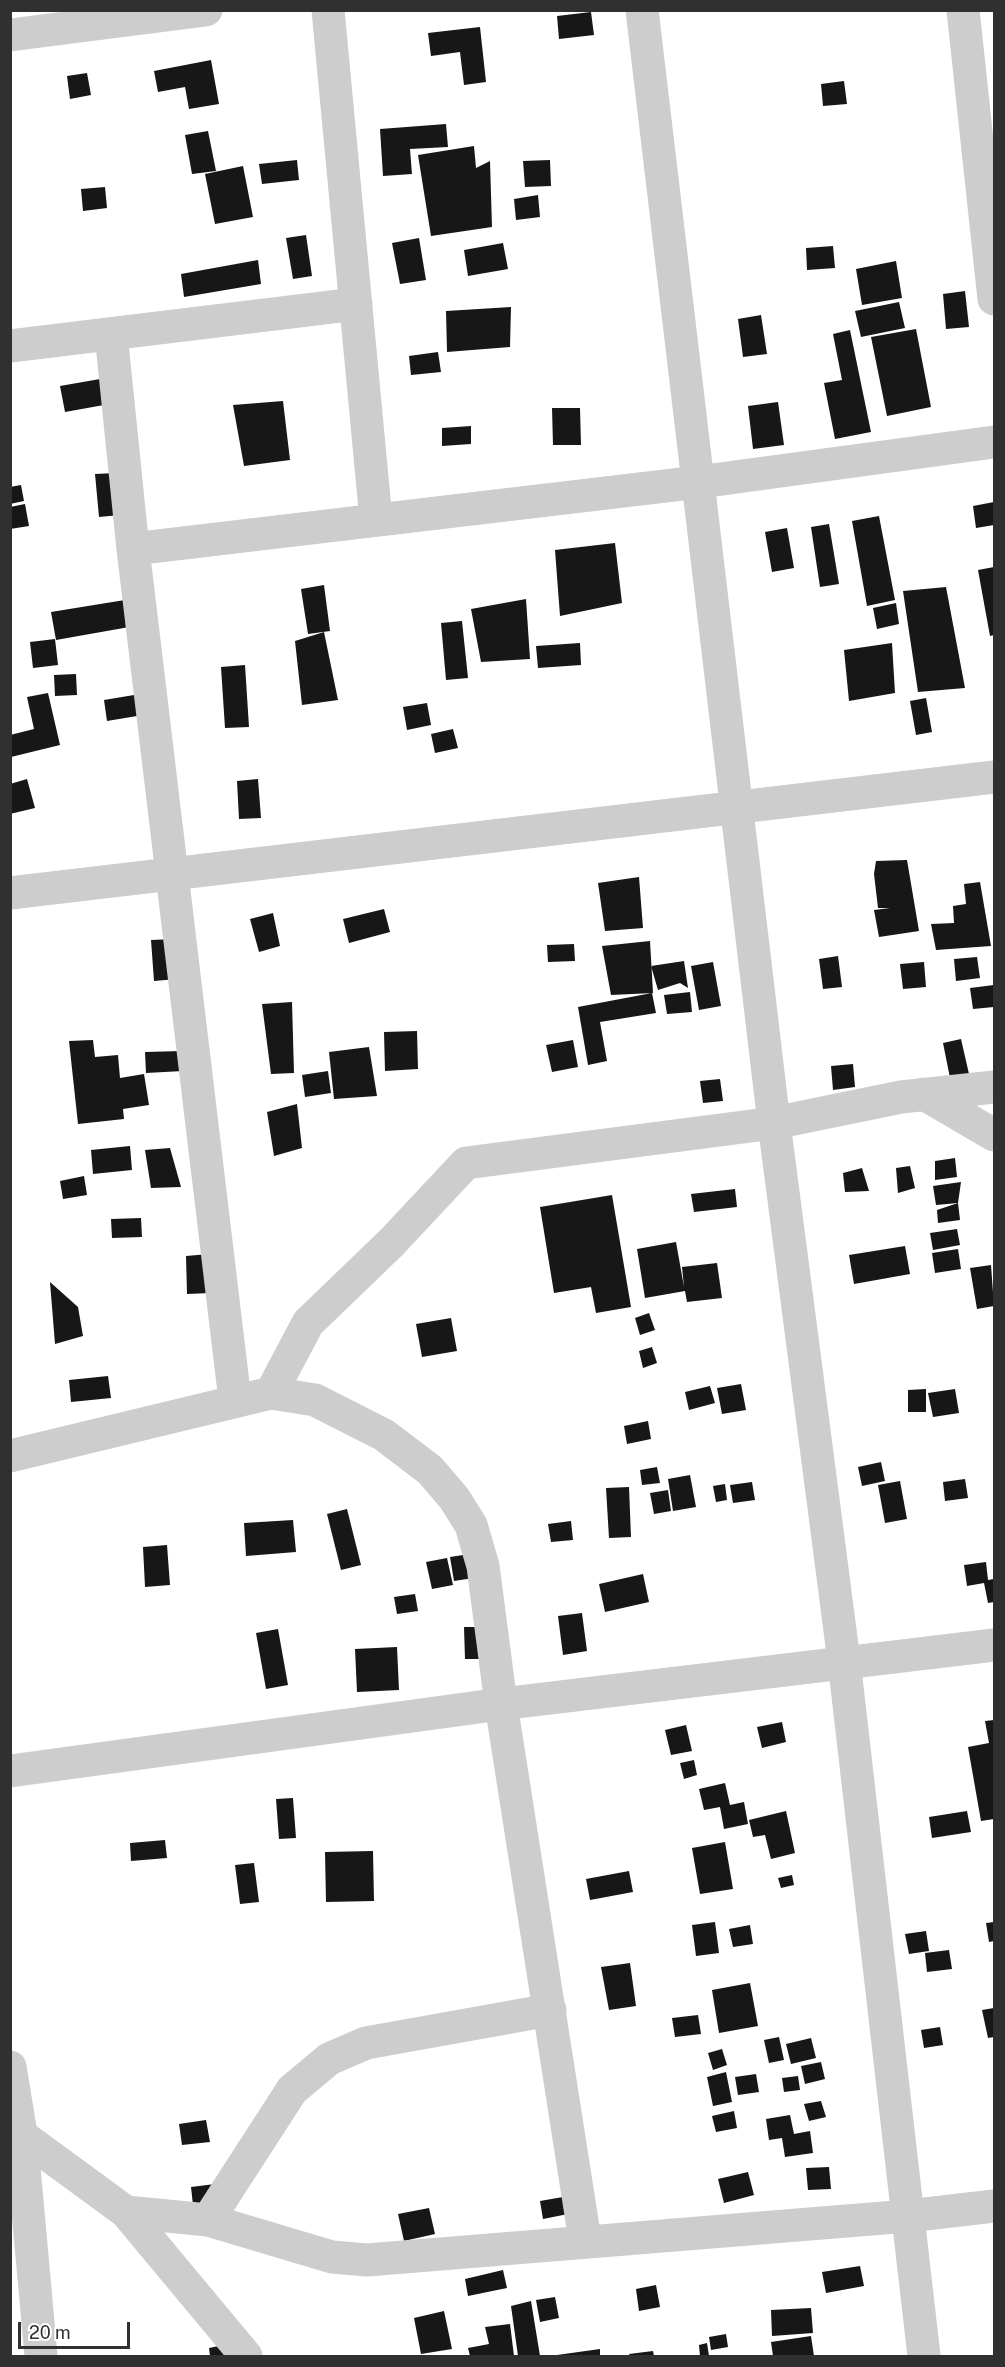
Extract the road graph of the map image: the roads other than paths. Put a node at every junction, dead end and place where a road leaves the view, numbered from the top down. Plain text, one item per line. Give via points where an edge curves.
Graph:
1 (206, 10) edge
2 (328, 10) edge
3 (642, 10) edge
4 (963, 10) edge
5 (42, 21) edge
6 (10, 35) edge
7 (994, 299) edge
8 (356, 304) junction
9 (111, 334) junction
10 (10, 346) edge
11 (994, 442) edge
12 (699, 482) junction
13 (376, 520) junction
14 (133, 549) junction
15 (994, 777) edge
16 (737, 807) junction
17 (173, 874) junction
18 (10, 893) edge
19 (994, 1087) edge
20 (924, 1094) junction
21 (774, 1123) junction
22 (994, 1135) edge
23 (271, 1393) junction
24 (235, 1400) junction
25 (10, 1456) edge
26 (994, 1645) edge
27 (844, 1661) junction
28 (501, 1704) junction
29 (10, 1771) edge
30 (550, 2010) junction
31 (10, 2067) edge
32 (16, 2130) edge
33 (994, 2206) edge
34 (126, 2212) junction
35 (908, 2216) junction
36 (208, 2220) junction
37 (585, 2240) junction
38 (41, 2356) edge
39 (246, 2356) edge
40 (924, 2356) edge

1 - 5 street
2 - 8 street
3 - 12 street
4 - 7 street
5 - 6 street
8 - 9 street
8 - 13 street
9 - 10 street
9 - 14 street
11 - 12 street
12 - 13 street
12 - 16 street
13 - 14 street
14 - 17 street
15 - 16 street
16 - 17 street
16 - 21 street
17 - 18 street
17 - 24 street
19 - 20 street
20 - 21 street
20 - 22 street
21 - 23 street via 466,1163 308,1323
21 - 27 street
23 - 24 street
23 - 28 street via 315,1400 384,1435 430,1470 454,1498 471,1525 483,1566
24 - 25 street
26 - 27 street
27 - 28 street
27 - 35 street
28 - 29 street
28 - 30 street
30 - 36 street via 366,2043 329,2059 292,2090
30 - 37 street
31 - 32 street
32 - 34 street
32 - 38 street
33 - 35 street
34 - 36 street
34 - 39 street
35 - 37 street
35 - 40 street
36 - 37 street via 332,2257 367,2260

